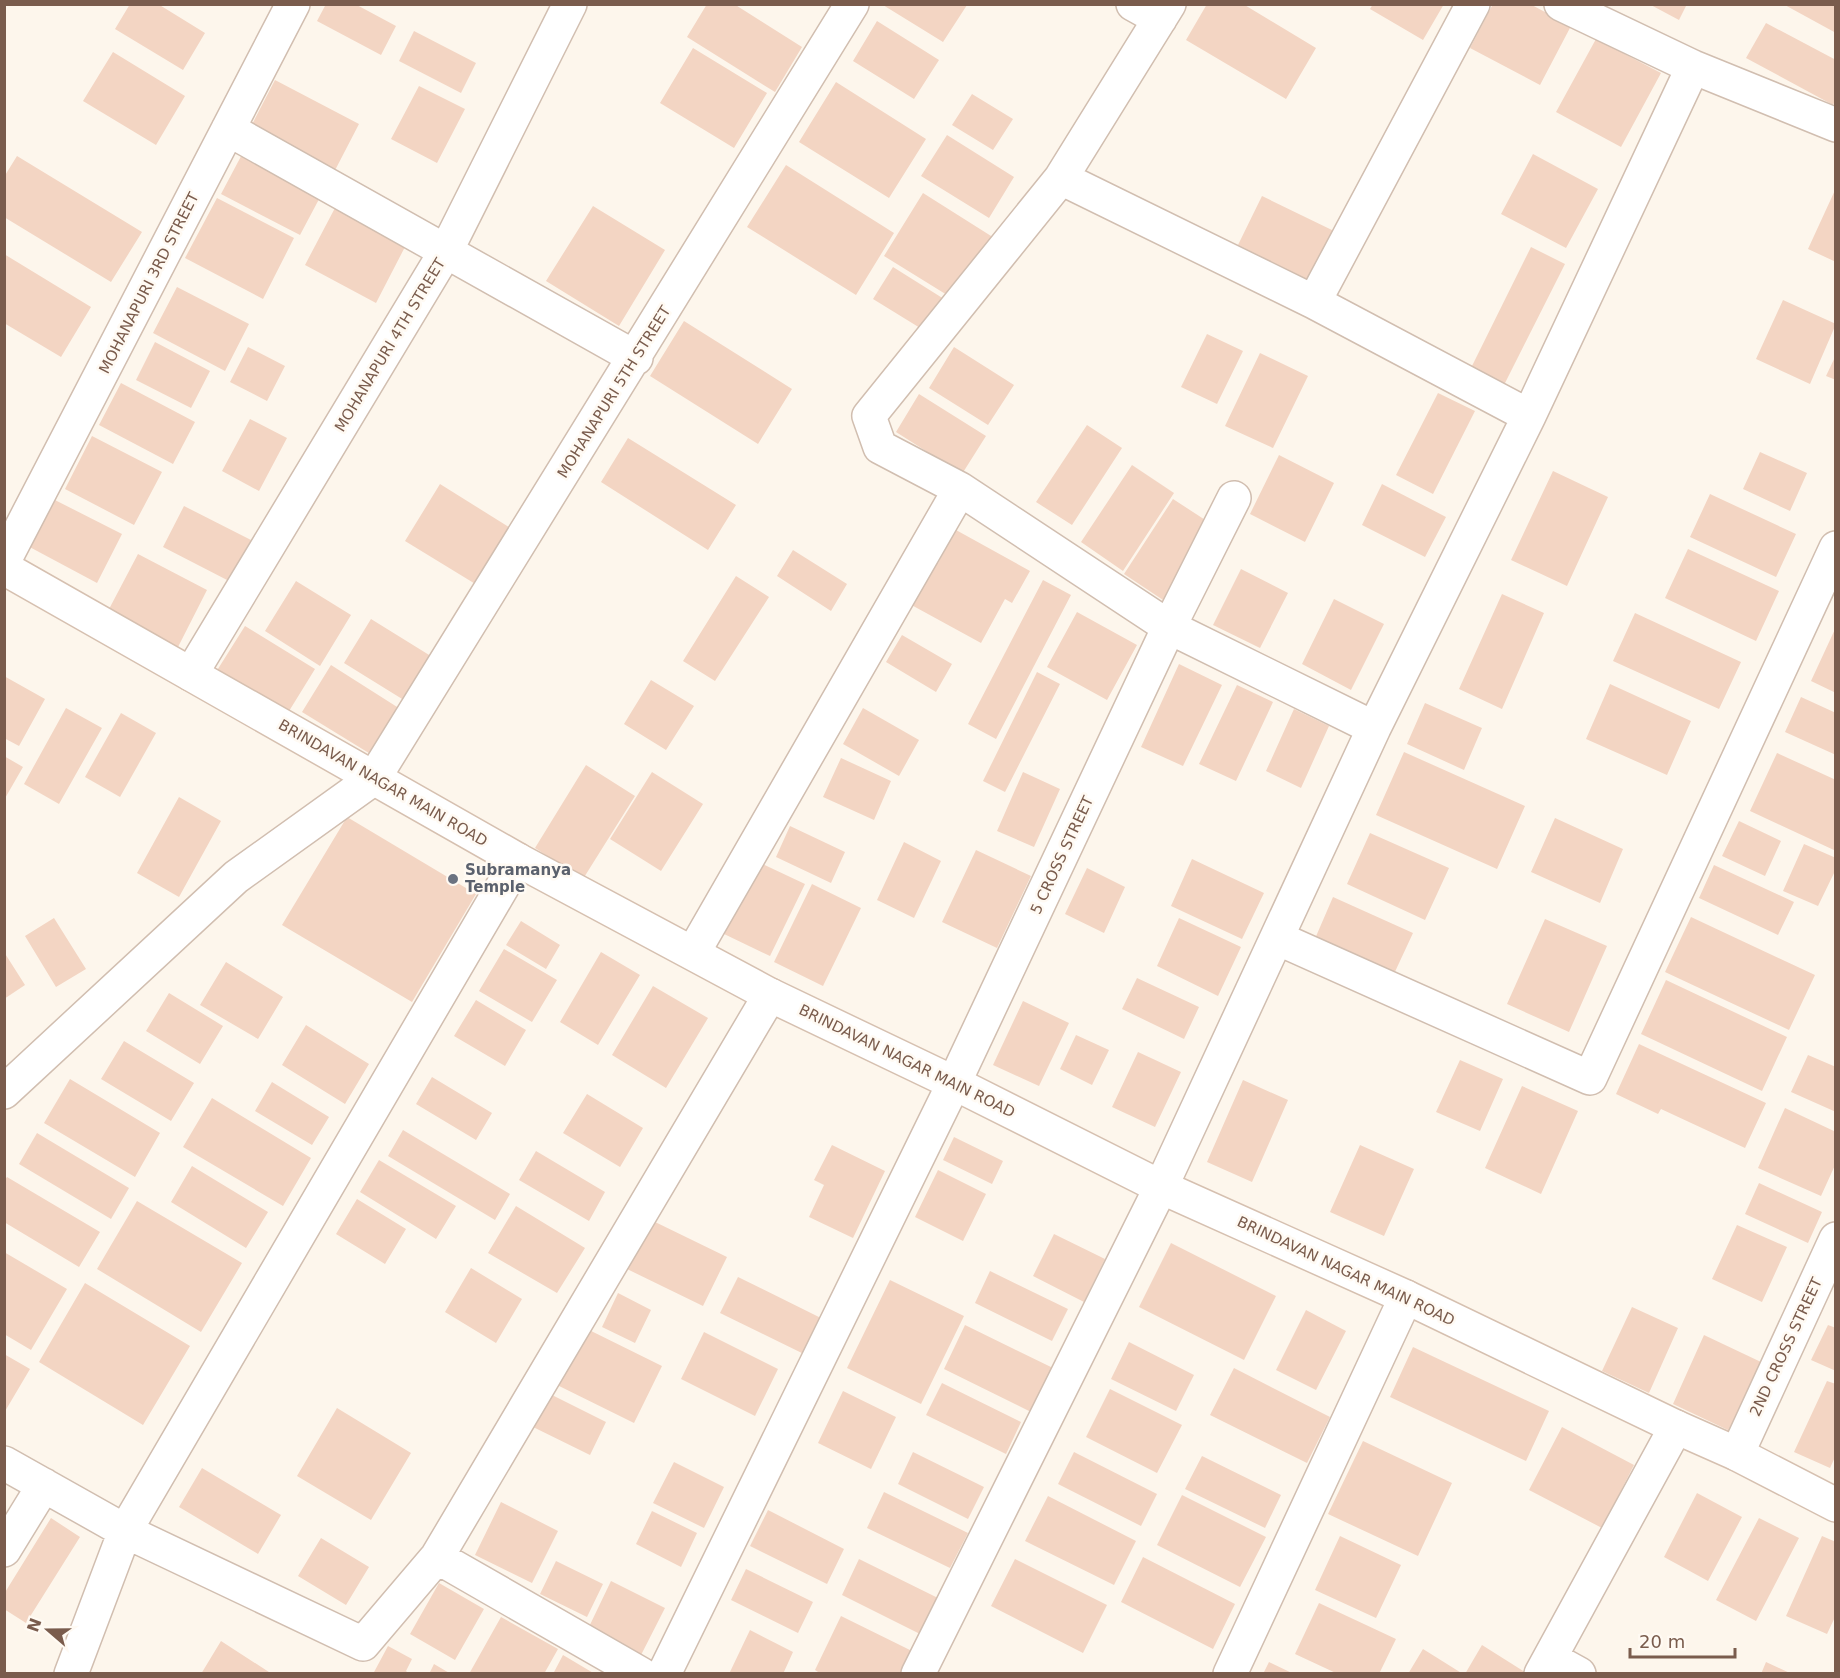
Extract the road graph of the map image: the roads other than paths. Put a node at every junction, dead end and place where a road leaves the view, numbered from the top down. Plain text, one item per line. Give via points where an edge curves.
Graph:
1 (293, 4) edge
2 (570, 4) edge
3 (852, 4) edge
4 (1473, 4) edge
5 (1561, 4) edge
6 (1154, 9) edge
7 (1694, 67) junction
8 (1836, 125) edge
9 (228, 129) junction
10 (1060, 178) junction
11 (446, 250) junction
12 (1314, 302) junction
13 (636, 358) junction
14 (1529, 417) junction
15 (960, 489) junction
16 (1234, 498) dead end
17 (1836, 548) edge
18 (4, 561) edge
19 (4, 568) edge
20 (1169, 627) junction
21 (191, 674) junction
22 (1374, 728) junction
23 (374, 778) junction
24 (518, 860) junction
25 (1277, 938) junction
26 (693, 953) junction
27 (770, 995) junction
28 (954, 1083) junction
29 (4, 1092) edge
30 (1161, 1187) junction
31 (1836, 1239) edge
32 (1406, 1297) junction
33 (1676, 1427) junction
34 (1737, 1454) junction
35 (4, 1463) edge
36 (44, 1485) junction
37 (1836, 1505) edge
38 (125, 1531) junction
39 (4, 1550) edge
40 (437, 1557) junction
41 (1545, 1666) edge
42 (71, 1674) edge
43 (641, 1674) edge
44 (664, 1674) edge
45 (918, 1674) edge
46 (1230, 1674) edge
47 (1579, 1674) edge

1 - 9 street, MOHANAPURI 3RD STREET
2 - 11 street, MOHANAPURI 4TH STREET
3 - 13 street, MOHANAPURI 5TH STREET
4 - 12 street
5 - 7 street
6 - 10 street
7 - 8 street
7 - 14 street
9 - 11 street
9 - 18 street, MOHANAPURI 3RD STREET
10 - 12 street
10 - 15 street via 869,416 880,447
11 - 13 street
11 - 21 street, MOHANAPURI 4TH STREET
12 - 14 street
13 - 23 street, MOHANAPURI 5TH STREET
14 - 22 street
15 - 20 street
15 - 26 street
16 - 20 street, 5 CROSS STREET
17 - 25 street via 1590,1078
19 - 21 street, BRINDAVAN NAGAR MAIN ROAD
20 - 22 street
20 - 28 street, 5 CROSS STREET
21 - 23 street, BRINDAVAN NAGAR MAIN ROAD
22 - 25 street
23 - 24 street, BRINDAVAN NAGAR MAIN ROAD
23 - 29 street via 236,877
24 - 26 street, BRINDAVAN NAGAR MAIN ROAD
24 - 38 street
25 - 30 street
26 - 27 street, BRINDAVAN NAGAR MAIN ROAD
27 - 28 street, BRINDAVAN NAGAR MAIN ROAD
27 - 40 street
28 - 30 street, BRINDAVAN NAGAR MAIN ROAD
28 - 44 street, 5 CROSS STREET
30 - 32 street, BRINDAVAN NAGAR MAIN ROAD
30 - 45 street
31 - 34 street, 2ND CROSS STREET
32 - 33 street, BRINDAVAN NAGAR MAIN ROAD
32 - 46 street
33 - 34 street, BRINDAVAN NAGAR MAIN ROAD
33 - 41 street
34 - 37 street, BRINDAVAN NAGAR MAIN ROAD
35 - 36 street
36 - 38 street
36 - 39 street
38 - 40 street via 363,1644
38 - 42 street
40 - 43 street
41 - 47 street

